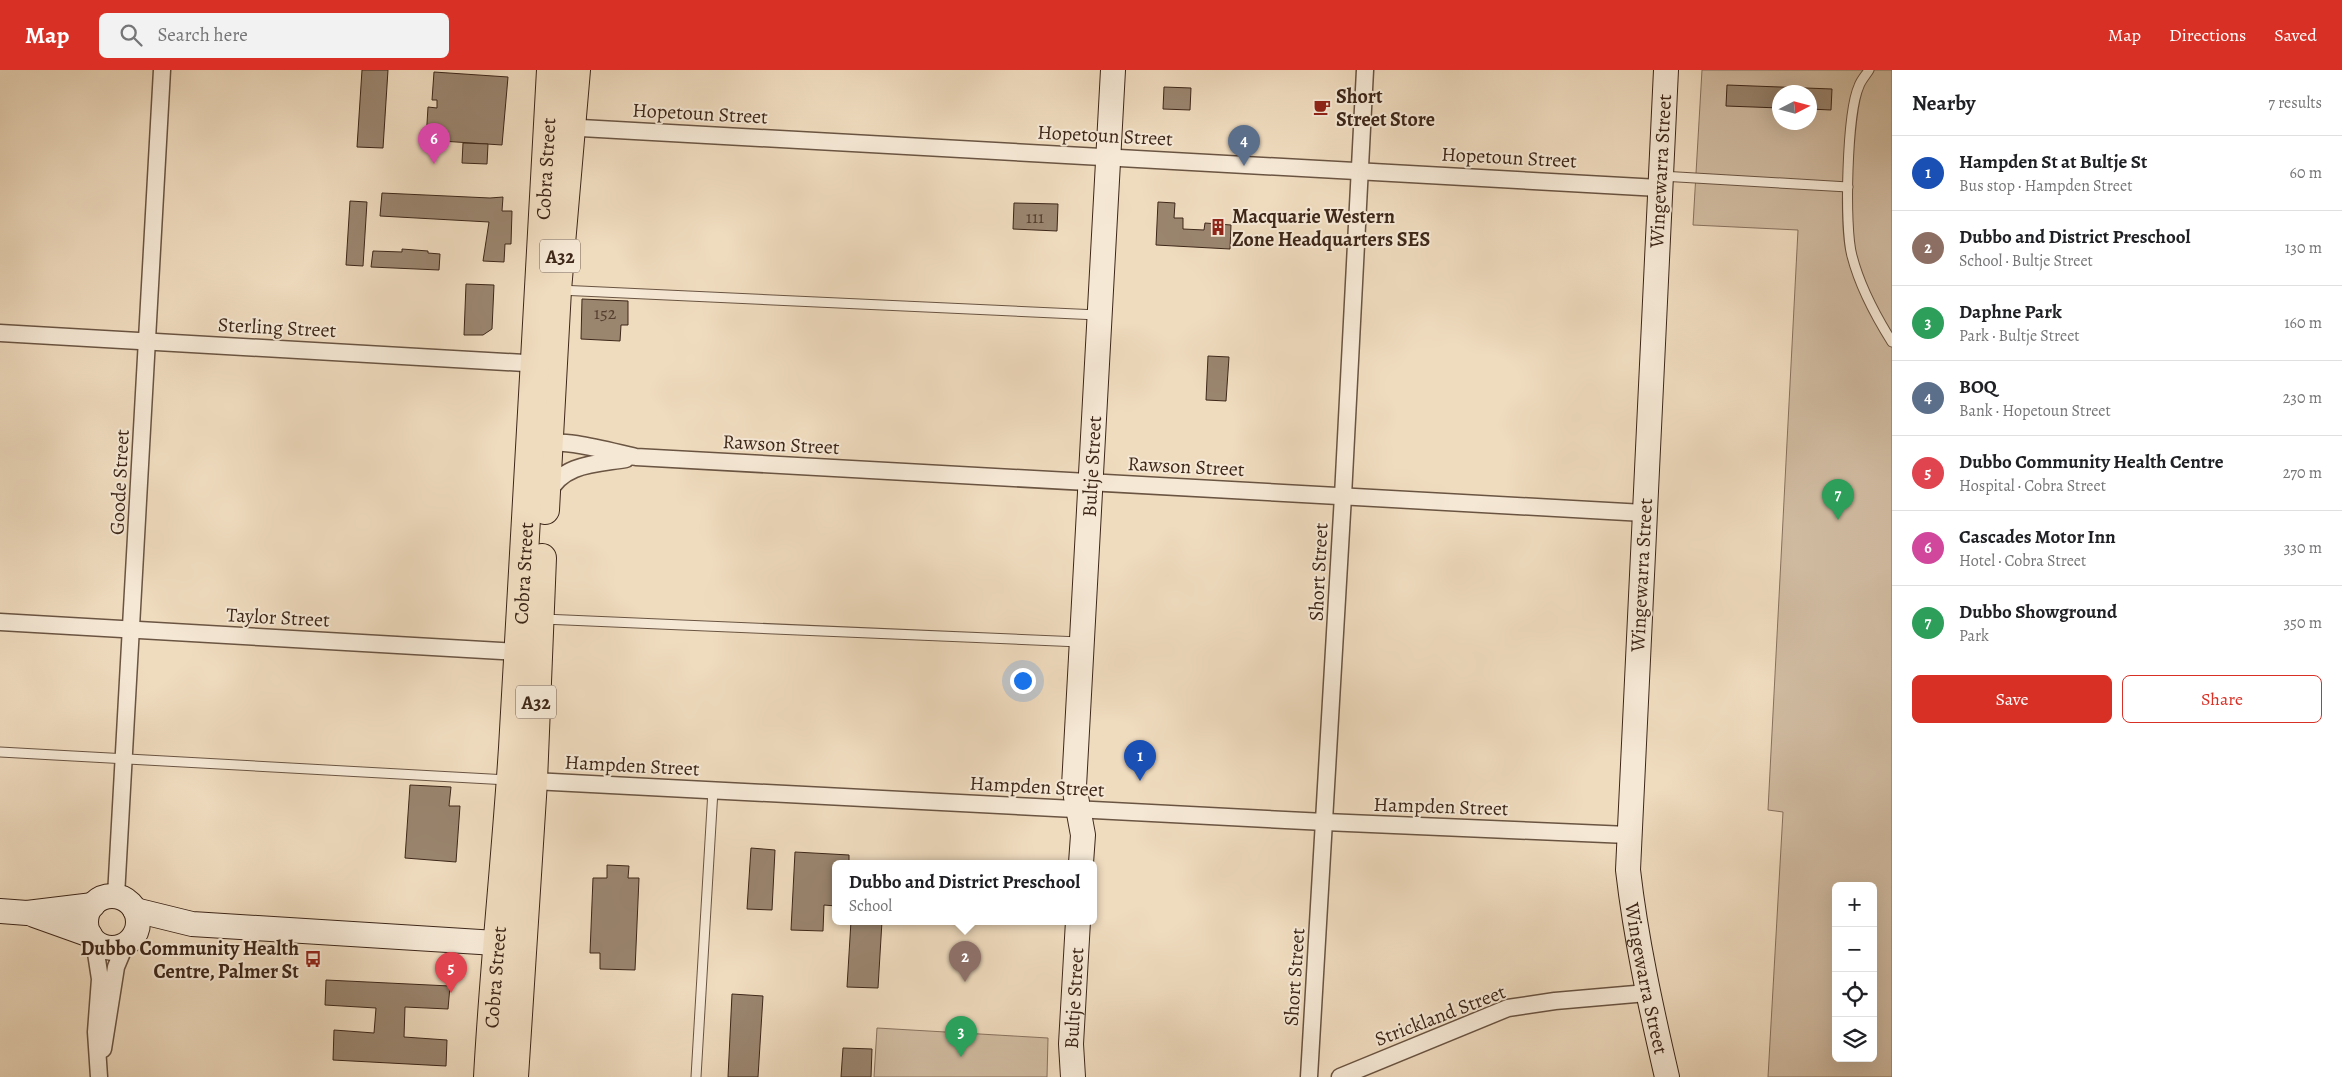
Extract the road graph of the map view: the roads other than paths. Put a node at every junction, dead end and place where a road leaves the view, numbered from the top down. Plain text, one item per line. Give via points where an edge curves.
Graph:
1 (162, 70) edge
2 (551, 70) edge
3 (576, 70) edge
4 (1113, 70) edge
5 (1365, 70) edge
6 (1666, 70) edge
7 (1869, 70) edge
8 (560, 126) junction
9 (1108, 156) junction
10 (1360, 170) junction
11 (1659, 182) junction
12 (1848, 187) junction
13 (557, 290) junction
14 (1101, 316) junction
15 (0, 333) edge
16 (147, 341) junction
17 (1892, 342) edge
18 (543, 364) junction
19 (550, 443) junction
20 (636, 457) junction
21 (1091, 482) junction
22 (1344, 496) junction
23 (536, 507) junction
24 (1644, 513) junction
25 (539, 621) junction
26 (0, 622) edge
27 (132, 630) junction
28 (1082, 642) junction
29 (517, 652) junction
30 (0, 752) edge
31 (124, 759) junction
32 (522, 780) junction
33 (713, 790) junction
34 (1078, 809) junction
35 (1325, 822) junction
36 (1628, 835) junction
37 (1081, 860) edge
38 (525, 884) junction
39 (116, 896) junction
40 (93, 905) junction
41 (136, 910) junction
42 (0, 911) edge
43 (27, 913) junction
44 (192, 924) junction
45 (1078, 925) edge
46 (92, 937) junction
47 (130, 939) junction
48 (496, 943) junction
49 (1647, 993) junction
50 (99, 1072) edge
51 (488, 1077) edge
52 (514, 1077) edge
53 (696, 1077) edge
54 (1073, 1077) edge
55 (1309, 1077) edge
56 (1340, 1077) edge
57 (1668, 1077) edge

1 - 16 street, Goode Street
2 - 8 highway, Cobra Street / A32
3 - 8 highway, Cobra Street / A32
4 - 9 street, Bultje Street
5 - 10 street, Short Street
6 - 11 street, Wingewarra Street
7 - 12 lane via 1858,87
8 - 9 street, Hopetoun Street
8 - 13 highway, Cobra Street / A32
8 - 18 highway, Cobra Street / A32
9 - 10 street, Hopetoun Street
9 - 14 street, Bultje Street
10 - 11 street, Hopetoun Street
10 - 22 street, Short Street
11 - 12 lane
11 - 24 street, Wingewarra Street
12 - 17 lane via 1851,254 1863,290
13 - 14 lane
13 - 18 highway, Cobra Street / A32
14 - 21 street, Bultje Street
15 - 16 street, Sterling Street
16 - 18 street, Sterling Street
16 - 27 street, Goode Street
18 - 19 highway, Cobra Street / A32
18 - 23 highway, Cobra Street / A32
19 - 20 street, Rawson Street via 576,444
19 - 23 highway, Cobra Street / A32
20 - 21 street, Rawson Street
20 - 23 street, Rawson Street via 565,472
21 - 22 street, Rawson Street
21 - 28 street, Bultje Street
22 - 24 street, Rawson Street
22 - 35 street, Short Street
23 - 25 highway, Cobra Street / A32
23 - 29 highway, Cobra Street / A32
24 - 36 street, Wingewarra Street
25 - 28 lane
25 - 29 street via 530,643
25 - 32 highway, Cobra Street / A32
26 - 27 street, Taylor Street
27 - 29 street, Taylor Street
27 - 31 street, Goode Street
28 - 34 street, Bultje Street via 1074,786
29 - 32 highway, Cobra Street / A32 via 513,746
30 - 31 lane
31 - 32 lane
31 - 39 street, Goode Street
32 - 33 street, Hampden Street
32 - 38 highway, Cobra Street / A32
32 - 48 highway, Cobra Street / A32
33 - 34 street, Hampden Street
33 - 53 lane
34 - 35 street, Hampden Street
34 - 37 street, Bultje Street
35 - 36 street, Hampden Street
35 - 55 street, Short Street
36 - 49 street, Wingewarra Street via 1633,913
38 - 48 highway via 516,926 511,934
38 - 52 highway, Cobra Street / A32
39 - 40 street via 100,899
39 - 41 street
40 - 43 street
40 - 46 street via 86,921
41 - 44 street
41 - 47 street via 138,926
42 - 43 street
43 - 46 street
44 - 47 street
44 - 48 street
45 - 54 street, Bultje Street via 1071,1044
46 - 47 street via 106,947 114,948
46 - 50 street via 100,979 96,1032
47 - 50 street via 116,966
48 - 51 highway, Cobra Street / A32
49 - 56 street, Strickland Street via 1508,1008
49 - 57 street, Wingewarra Street

